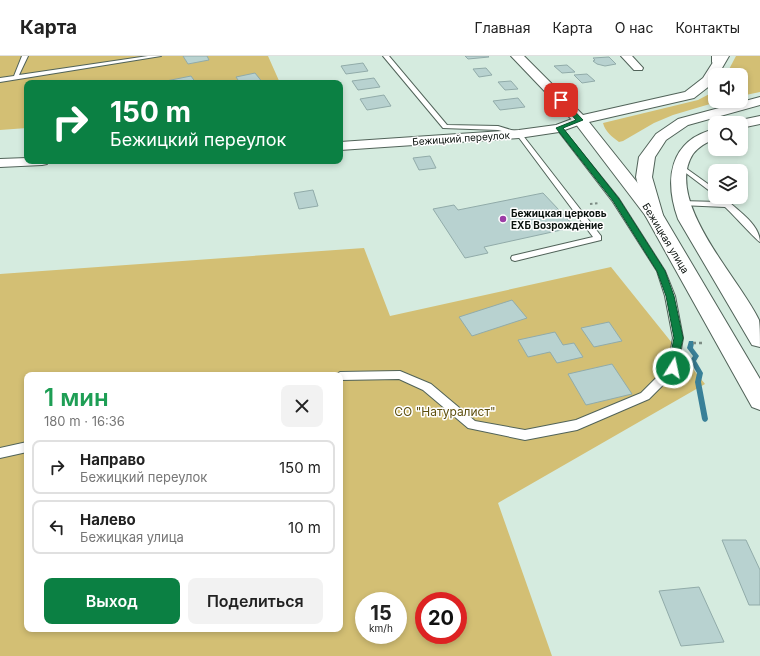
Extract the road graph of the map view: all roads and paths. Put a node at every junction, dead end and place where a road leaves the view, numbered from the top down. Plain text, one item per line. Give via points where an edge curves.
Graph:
1 (25, 56) edge
2 (158, 56) edge
3 (386, 56) edge
4 (517, 56) edge
5 (626, 56) edge
6 (136, 58) edge
7 (720, 58) edge
8 (638, 68) dead end
9 (16, 77) junction
10 (0, 80) edge
11 (760, 101) edge
12 (580, 120) junction
13 (760, 120) edge
14 (748, 123) edge
15 (559, 128) junction
16 (519, 134) junction
17 (708, 137) edge
18 (343, 146) edge
19 (24, 162) edge
20 (0, 163) edge
21 (680, 166) junction
22 (708, 188) edge
23 (616, 200) junction
24 (680, 203) junction
25 (728, 205) joint
26 (573, 206) junction
27 (654, 215) junction
28 (760, 239) edge
29 (515, 258) dead end
30 (760, 339) edge
31 (691, 343) dead end
32 (708, 343) dead end
33 (343, 376) edge
34 (760, 400) edge
35 (24, 448) edge
36 (0, 453) edge

1 - 9 lane
2 - 6 lane
3 - 16 lane via 445,127 498,128
4 - 12 main road, Бежицкая улица
5 - 8 street
6 - 9 lane
7 - 12 main road via 702,88 689,96
9 - 10 lane
11 - 27 main road via 683,122 662,137 647,156 644,177
12 - 15 street, Бежицкий переулок
12 - 27 main road, Бежицкая улица
13 - 14 main road
15 - 16 street, Бежицкий переулок
15 - 23 lane
16 - 18 street, Бежицкий переулок
16 - 26 lane
17 - 21 main road via 685,154
19 - 20 street
21 - 22 lane
21 - 24 main road
23 - 26 path
23 - 33 lane via 661,271 670,296 678,338 673,368 645,396 577,425 525,435 472,425 427,387 400,375
24 - 25 lane
24 - 30 main road via 687,219
25 - 28 lane
26 - 29 lane via 598,238
27 - 34 main road, Бежицкая улица
31 - 32 path
35 - 36 lane

